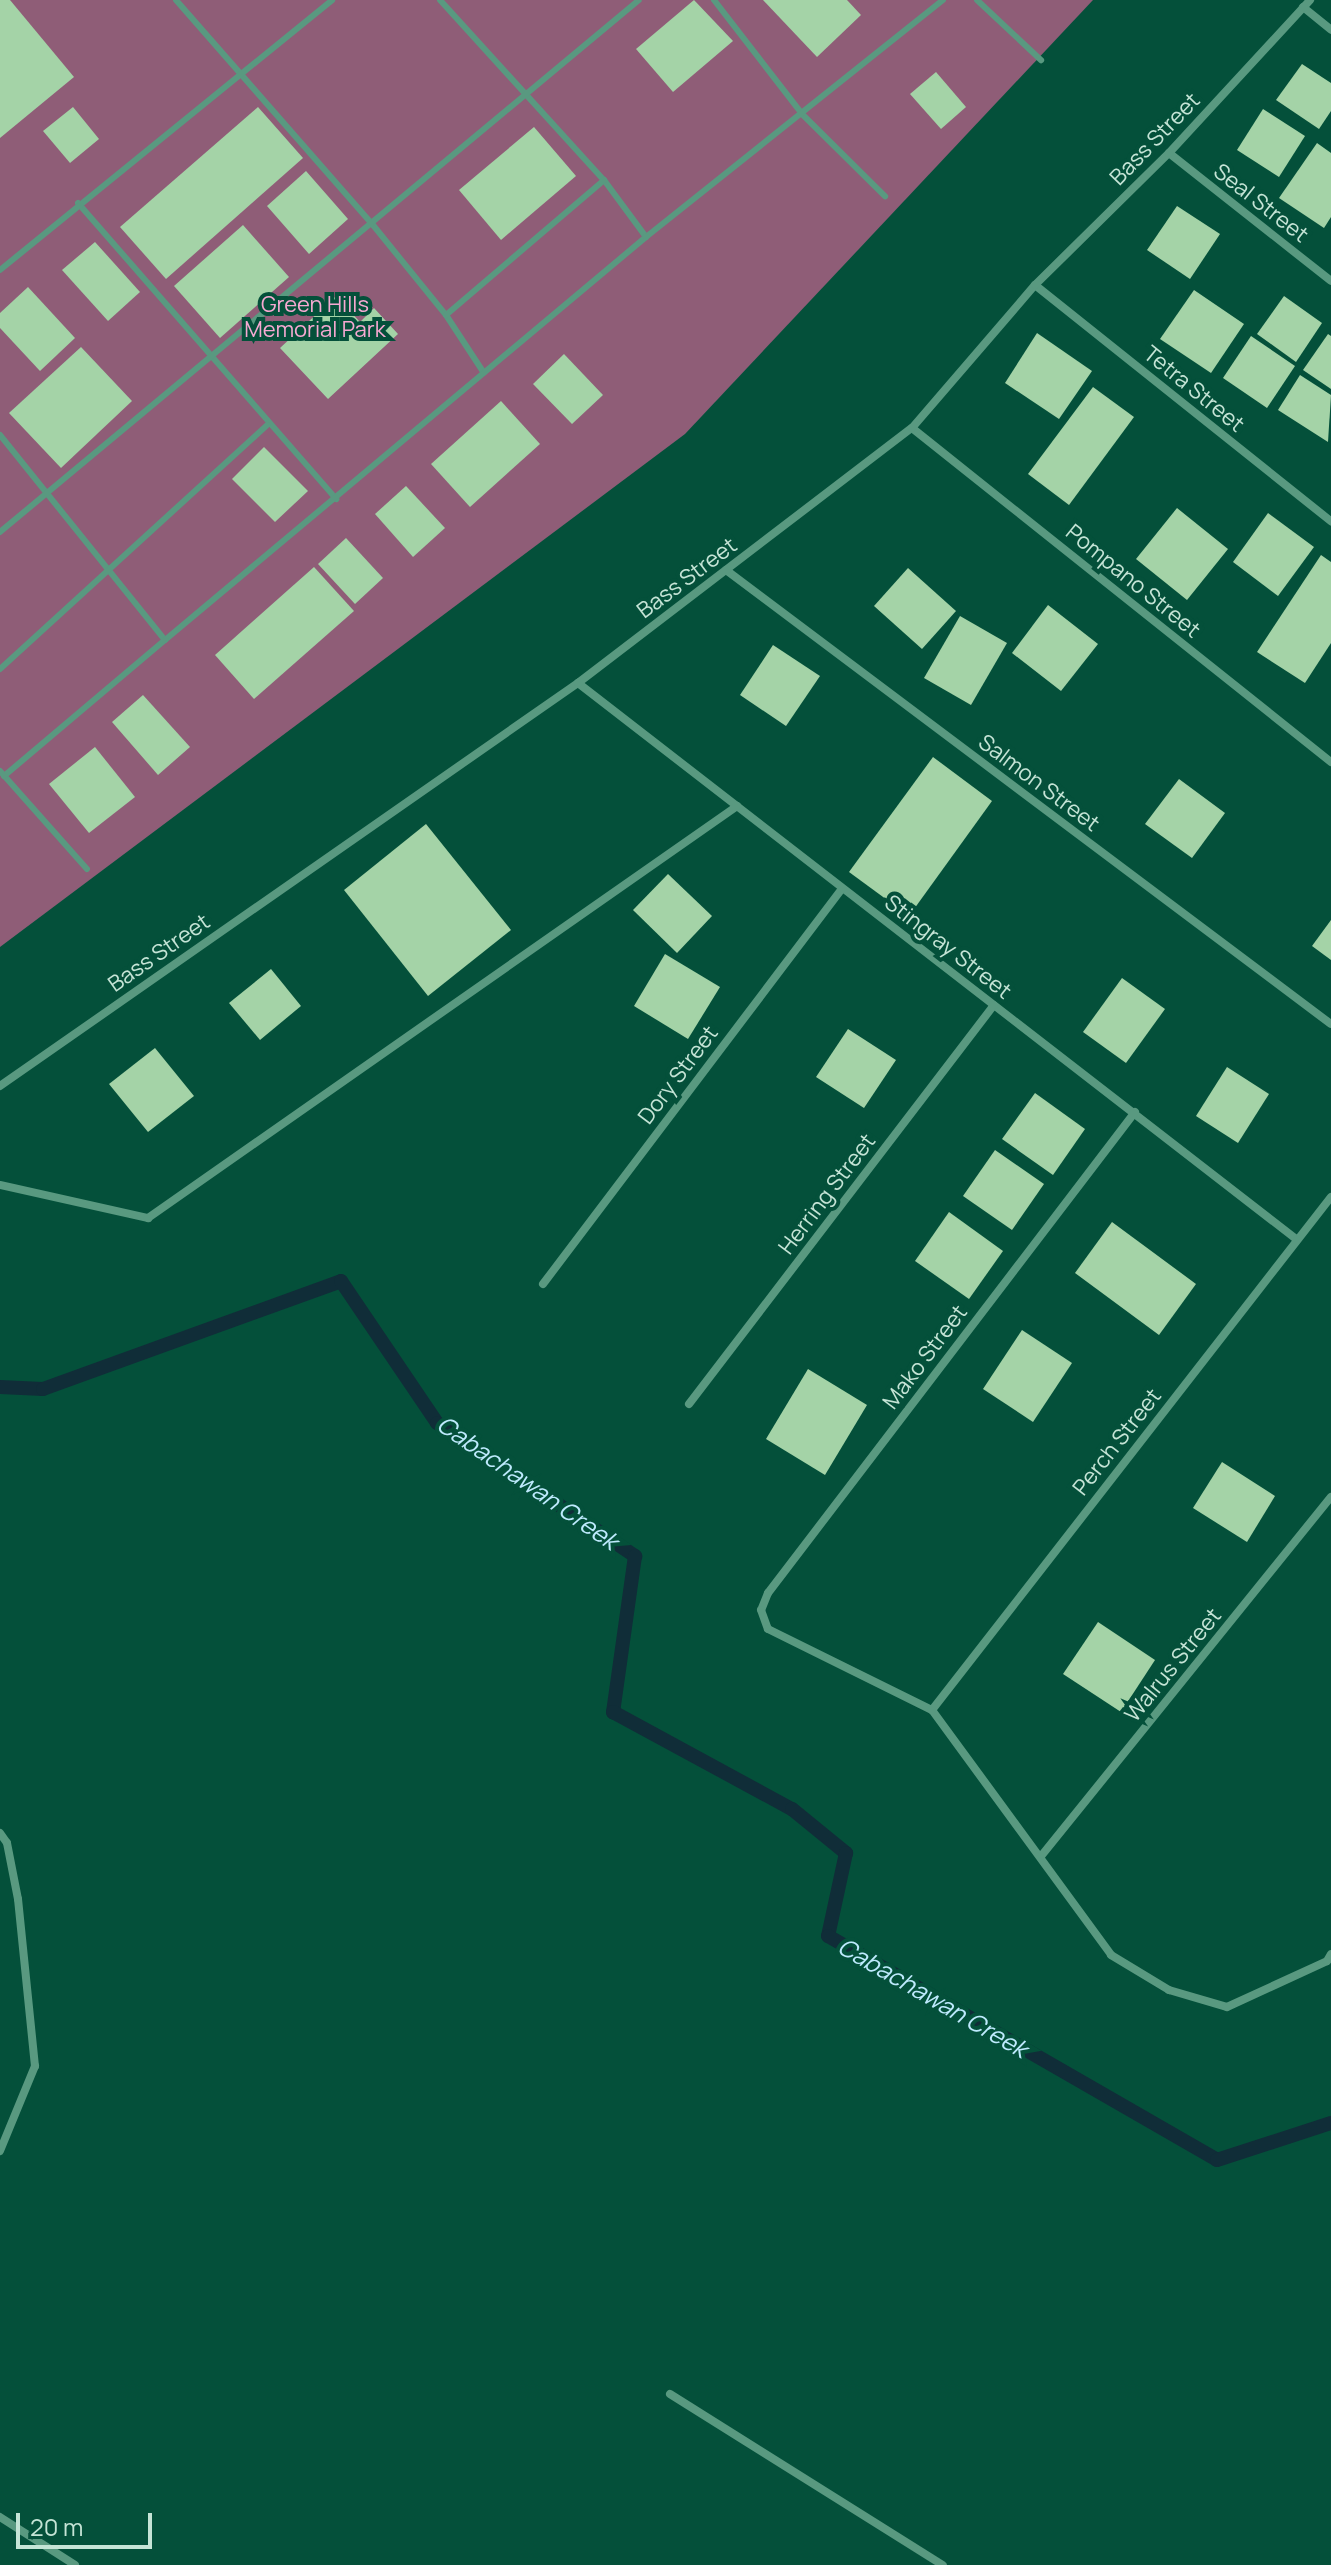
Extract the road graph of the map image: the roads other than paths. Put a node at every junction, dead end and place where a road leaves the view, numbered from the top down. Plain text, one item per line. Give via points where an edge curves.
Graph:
1 (176, 0) edge
2 (332, 0) edge
3 (440, 0) edge
4 (639, 0) edge
5 (714, 0) edge
6 (943, 0) edge
7 (977, 0) edge
8 (1306, 4) edge
9 (1331, 30) edge
10 (1041, 60) dead end
11 (238, 74) junction
12 (527, 95) junction
13 (802, 114) junction
14 (1169, 153) junction
15 (604, 180) junction
16 (885, 196) dead end
17 (78, 203) junction
18 (373, 225) junction
19 (646, 237) junction
20 (0, 270) edge
21 (1331, 281) edge
22 (1035, 285) junction
23 (446, 315) junction
24 (213, 360) junction
25 (484, 373) junction
26 (267, 425) junction
27 (912, 428) junction
28 (0, 435) edge
29 (49, 493) junction
30 (336, 499) junction
31 (1331, 521) edge
32 (0, 532) edge
33 (108, 570) junction
34 (726, 570) junction
35 (165, 640) junction
36 (0, 669) edge
37 (578, 683) junction
38 (1331, 762) edge
39 (2, 773) edge
40 (737, 806) junction
41 (87, 869) dead end
42 (842, 888) junction
43 (994, 1005) junction
44 (1331, 1024) edge
45 (0, 1086) edge
46 (1135, 1112) junction
47 (0, 1185) edge
48 (1331, 1197) edge
49 (1296, 1239) junction
50 (543, 1284) dead end
51 (689, 1404) dead end
52 (1331, 1497) edge
53 (932, 1710) junction
54 (0, 1833) edge
55 (1042, 1855) junction
56 (1329, 1957) edge
57 (0, 2151) edge
58 (670, 2394) dead end
59 (0, 2517) edge
60 (75, 2565) edge
61 (943, 2565) edge

1 - 11 lane
2 - 11 lane
3 - 12 lane
4 - 12 lane
5 - 13 lane
6 - 13 lane
7 - 10 lane
8 - 9 street
8 - 14 street, Bass Street
11 - 17 lane
11 - 18 lane
12 - 15 lane
12 - 18 lane
13 - 16 lane
13 - 19 lane
14 - 21 street, Seal Street
14 - 22 street, Bass Street
15 - 19 lane
15 - 23 lane
17 - 20 lane
17 - 24 lane
18 - 23 lane
18 - 24 lane
19 - 25 lane
22 - 27 street, Bass Street
22 - 31 street, Tetra Street
23 - 25 lane
24 - 26 lane
24 - 29 lane
25 - 30 lane
26 - 30 lane
26 - 33 lane
27 - 34 street, Bass Street
27 - 38 street, Pompano Street
28 - 29 lane
29 - 32 lane
29 - 33 lane
30 - 35 lane
33 - 35 lane
33 - 36 lane
34 - 37 street, Bass Street
34 - 44 street, Salmon Street
35 - 39 lane
37 - 40 street, Stingray Street
37 - 45 street, Bass Street
39 - 41 lane
40 - 42 street, Stingray Street
40 - 47 street via 148,1218
42 - 43 street, Stingray Street
42 - 50 street, Dory Street
43 - 46 street, Stingray Street
43 - 51 street, Herring Street
46 - 49 street, Stingray Street
46 - 53 street, Mako Street via 768,1593 761,1610 768,1629
48 - 49 street, Perch Street
49 - 53 street, Perch Street
52 - 55 street, Walrus Street
53 - 55 street
54 - 57 street via 7,1843 18,1899 35,2066
55 - 56 street via 1111,1955 1169,1990 1227,2007
58 - 61 street
59 - 60 street

